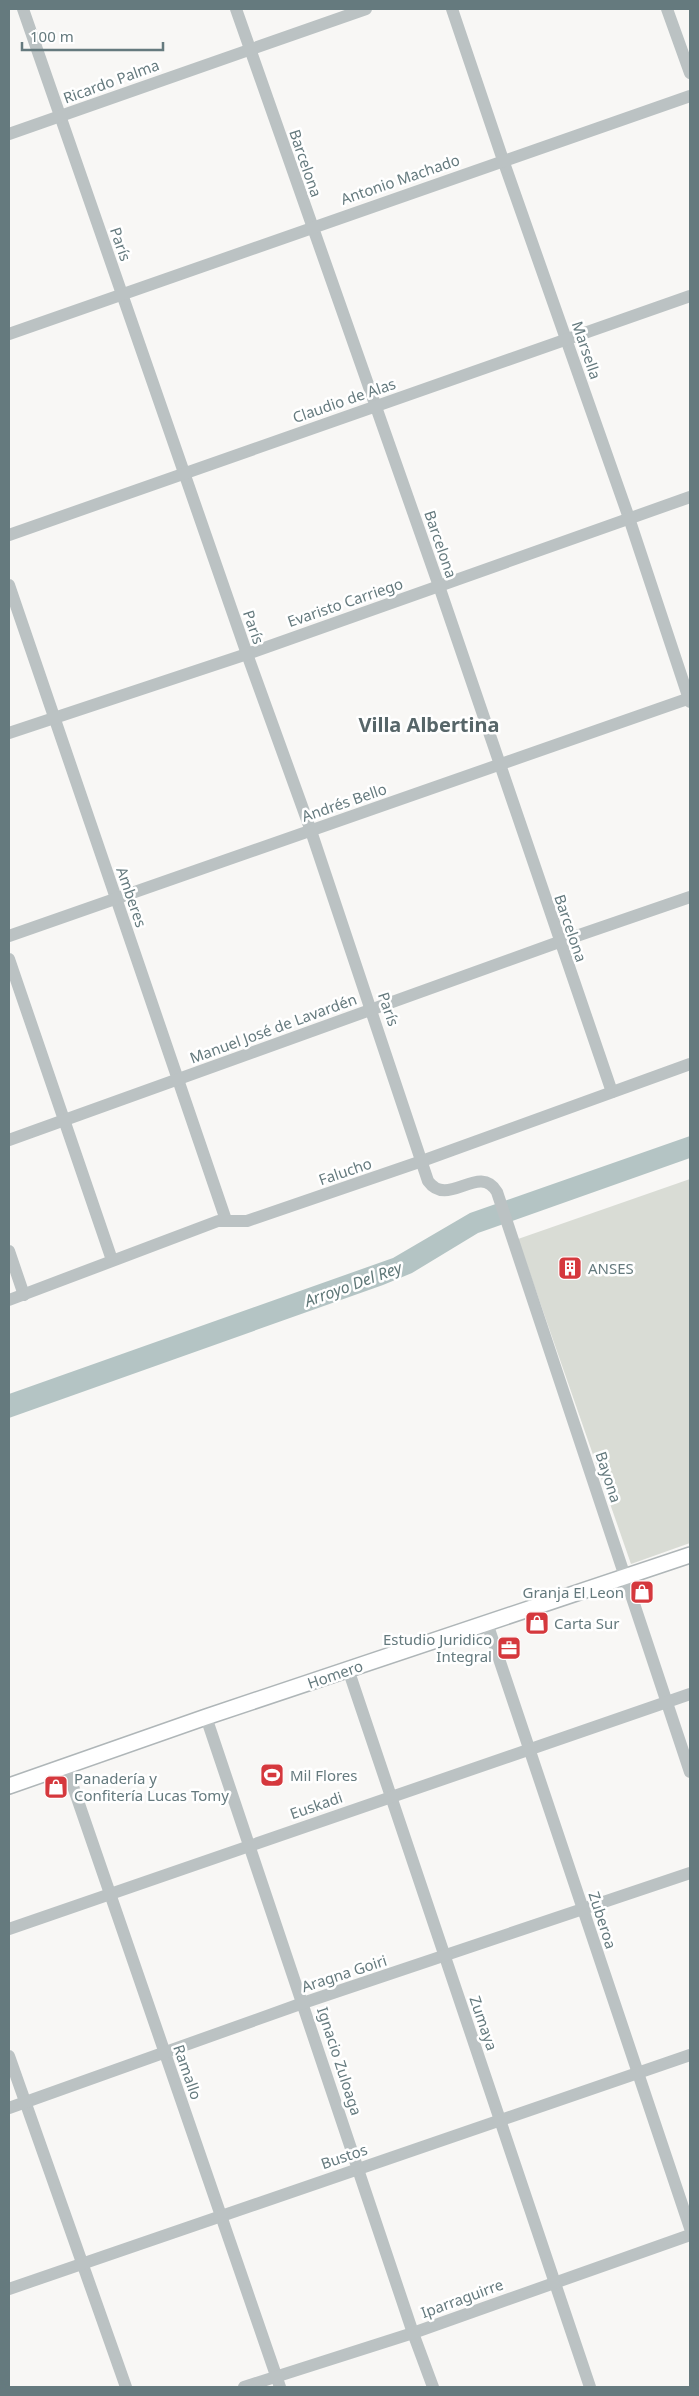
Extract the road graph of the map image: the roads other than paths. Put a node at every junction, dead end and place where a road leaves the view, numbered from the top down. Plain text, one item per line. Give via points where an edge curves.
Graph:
1 (23, 9) edge
2 (236, 9) edge
3 (366, 9) edge
4 (452, 9) edge
5 (668, 9) edge
6 (250, 49) junction
7 (690, 73) edge
8 (690, 96) edge
9 (60, 116) junction
10 (9, 134) edge
11 (503, 160) junction
12 (311, 228) junction
13 (122, 295) junction
14 (690, 296) edge
15 (9, 334) edge
16 (567, 341) junction
17 (375, 406) junction
18 (184, 474) junction
19 (690, 497) edge
20 (629, 518) junction
21 (9, 536) edge
22 (9, 585) edge
23 (439, 586) junction
24 (247, 654) junction
25 (690, 699) edge
26 (54, 716) junction
27 (9, 733) edge
28 (499, 766) junction
29 (311, 831) junction
30 (690, 897) edge
31 (116, 899) junction
32 (9, 936) edge
33 (559, 942) junction
34 (9, 960) edge
35 (372, 1010) junction
36 (690, 1064) edge
37 (178, 1080) junction
38 (612, 1092) junction
39 (64, 1122) junction
40 (9, 1140) edge
41 (422, 1161) junction
42 (497, 1192) joint
43 (226, 1220) junction
44 (9, 1251) edge
45 (112, 1260) junction
46 (24, 1295) junction
47 (9, 1300) edge
48 (690, 1554) edge
49 (625, 1576) junction
50 (487, 1623) junction
51 (348, 1669) junction
52 (690, 1694) edge
53 (665, 1702) junction
54 (206, 1717) junction
55 (529, 1749) junction
56 (66, 1766) junction
57 (690, 1772) edge
58 (9, 1786) edge
59 (390, 1797) junction
60 (248, 1845) junction
61 (690, 1873) edge
62 (111, 1895) junction
63 (583, 1910) junction
64 (9, 1929) edge
65 (443, 1957) junction
66 (303, 2004) junction
67 (164, 2054) junction
68 (690, 2055) edge
69 (9, 2056) edge
70 (637, 2074) junction
71 (24, 2103) junction
72 (9, 2108) edge
73 (500, 2119) junction
74 (358, 2168) junction
75 (221, 2217) junction
76 (690, 2228) edge
77 (690, 2235) edge
78 (83, 2263) junction
79 (553, 2282) junction
80 (9, 2289) edge
81 (413, 2333) junction
82 (278, 2382) edge
83 (126, 2387) edge
84 (244, 2387) edge
85 (433, 2387) edge
86 (590, 2387) edge

1 - 9 street, París
2 - 6 street, Barcelona
3 - 6 street, Ricardo Palma
4 - 11 street, Marsella
5 - 7 street
6 - 9 street, Ricardo Palma
6 - 12 street, Barcelona
8 - 11 street, Antonio Machado
9 - 10 street, Ricardo Palma
9 - 13 street, París
11 - 12 street, Antonio Machado
11 - 16 street, Marsella
12 - 13 street, Antonio Machado
12 - 17 street, Barcelona
13 - 15 street, Antonio Machado
13 - 18 street, París
14 - 16 street, Claudio de Alas
16 - 17 street, Claudio de Alas
16 - 20 street, Marsella
17 - 18 street, Claudio de Alas
17 - 23 street, Barcelona
18 - 21 street, Claudio de Alas
18 - 24 street, París
19 - 20 street, Evaristo Carriego
20 - 23 street, Evaristo Carriego
20 - 25 street, Marsella
22 - 26 street, Amberes
23 - 24 street, Evaristo Carriego
23 - 28 street, Barcelona
24 - 26 street, Evaristo Carriego
24 - 29 street, París
25 - 28 street, Andrés Bello
26 - 27 street, Evaristo Carriego
26 - 31 street, Amberes
28 - 29 street, Andrés Bello
28 - 33 street, Barcelona
29 - 31 street, Andrés Bello
29 - 35 street, París
30 - 33 street, Manuel José de Lavardén
31 - 32 street, Andrés Bello
31 - 37 street, Amberes
33 - 35 street, Manuel José de Lavardén
33 - 38 street, Barcelona
34 - 39 street
35 - 37 street, Manuel José de Lavardén
35 - 41 street, París
36 - 38 street, Falucho
37 - 39 street, Manuel José de Lavardén
37 - 43 street, Amberes
38 - 41 street, Falucho
39 - 40 street, Manuel José de Lavardén
39 - 45 street
41 - 42 street, París via 428,1181 439,1190 487,1181
41 - 43 street, Falucho via 247,1221
42 - 49 street, Bayona
43 - 45 street, Falucho
44 - 46 street
45 - 46 street, Falucho
46 - 47 street, Falucho
48 - 49 main road, Homero
49 - 50 main road, Homero
49 - 53 street, Bayona
50 - 51 main road, Homero
50 - 55 street, Zuberoa
51 - 54 main road, Homero
51 - 59 street, Zumaya
52 - 53 street, Euskadi
53 - 55 street, Euskadi
53 - 57 street, Bayona
54 - 56 main road, Homero
54 - 60 street, Ignacio Zuloaga
55 - 59 street, Euskadi
55 - 63 street, Zuberoa
56 - 58 main road, Homero
56 - 62 street, Ramallo
59 - 60 street, Euskadi
59 - 65 street, Zumaya
60 - 62 street, Euskadi
60 - 66 street, Ignacio Zuloaga
61 - 63 street, Aragna Goiri
62 - 64 street, Euskadi
62 - 67 street, Ramallo
63 - 65 street, Aragna Goiri
63 - 70 street, Zuberoa
65 - 66 street, Aragna Goiri
65 - 73 street, Zumaya
66 - 67 street, Aragna Goiri
66 - 74 street, Ignacio Zuloaga
67 - 71 street, Aragna Goiri
67 - 75 street, Ramallo
68 - 70 street, Bustos
69 - 71 street
70 - 73 street, Bustos
70 - 76 street, Zuberoa
71 - 72 street, Aragna Goiri
71 - 78 street
73 - 74 street, Bustos
73 - 79 street, Zumaya
74 - 75 street, Bustos
74 - 81 street, Ignacio Zuloaga
75 - 78 street, Bustos
75 - 82 street, Ramallo
77 - 79 street, Iparraguirre
78 - 80 street, Bustos
78 - 83 street
79 - 81 street, Iparraguirre
79 - 86 street, Zumaya
81 - 82 street, Iparraguirre
81 - 85 street, Ignacio Zuloaga
82 - 84 street, Iparraguirre

